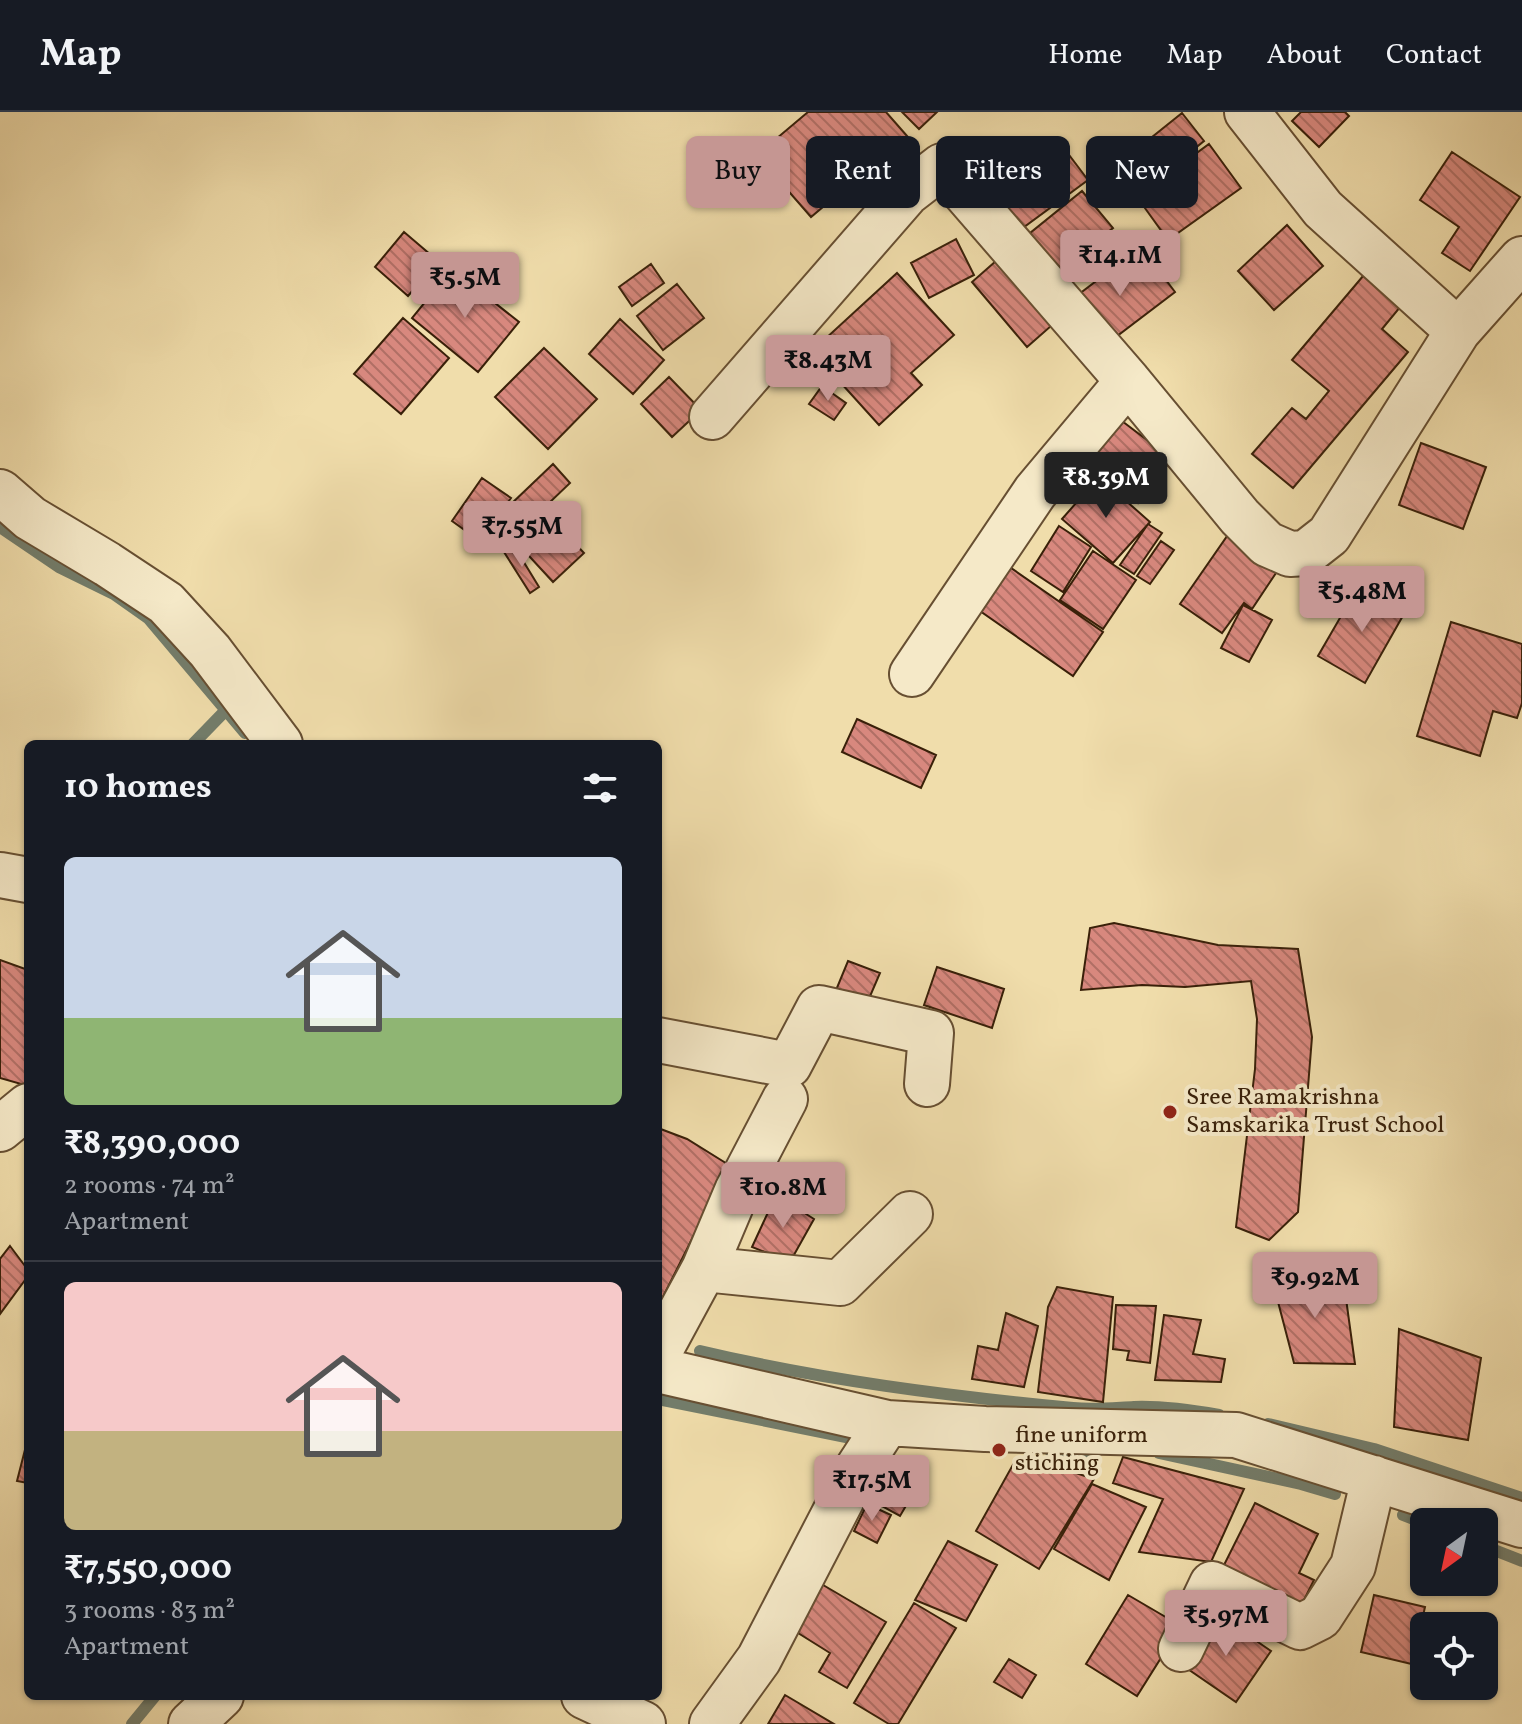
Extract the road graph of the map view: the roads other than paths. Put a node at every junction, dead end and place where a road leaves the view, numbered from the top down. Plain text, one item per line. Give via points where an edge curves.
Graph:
1 (1247, 112) edge
2 (1522, 259) edge
3 (1458, 331) junction
4 (1128, 381) junction
5 (712, 417) dead end
6 (0, 492) edge
7 (912, 674) dead end
8 (277, 740) edge
9 (0, 875) edge
10 (24, 879) edge
11 (662, 1041) edge
12 (927, 1084) dead end
13 (785, 1099) dead end
14 (24, 1109) edge
15 (0, 1128) edge
16 (24, 1137) edge
17 (910, 1214) dead end
18 (704, 1269) junction
19 (662, 1347) edge
20 (662, 1371) edge
21 (887, 1423) junction
22 (1374, 1478) junction
23 (1522, 1525) edge
24 (1181, 1649) dead end
25 (217, 1700) edge
26 (592, 1700) edge
27 (191, 1724) edge
28 (643, 1724) edge
29 (712, 1724) edge

1 - 3 street via 1323,209
2 - 3 street
3 - 4 street via 1329,535 1306,553 1290,554 1267,544
4 - 5 street via 942,166 907,193
4 - 7 street via 1035,492
6 - 8 street via 30,518 166,603
9 - 10 street
11 - 12 street via 789,1065 819,1008 931,1033
13 - 18 street
14 - 15 street
15 - 16 street
17 - 18 street via 840,1283
18 - 19 street
20 - 21 street
21 - 22 street via 1236,1435
21 - 29 street via 859,1466 759,1659
22 - 23 street
22 - 24 street via 1353,1566 1320,1617 1300,1627 1212,1584
25 - 27 street
26 - 28 street

